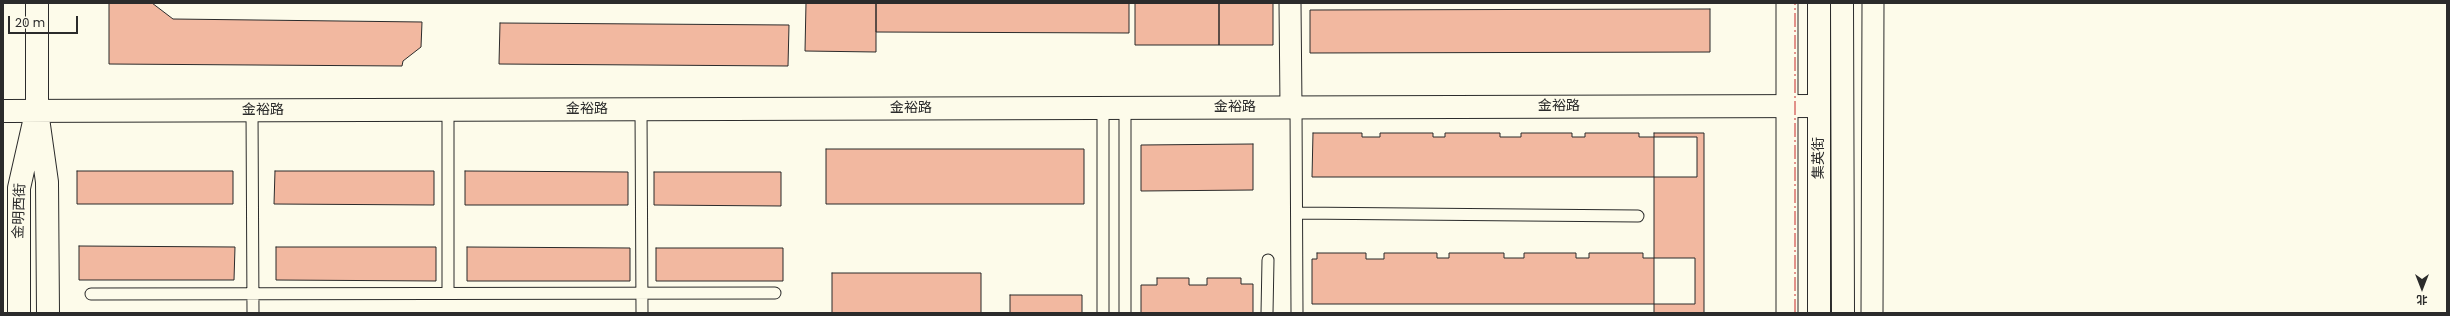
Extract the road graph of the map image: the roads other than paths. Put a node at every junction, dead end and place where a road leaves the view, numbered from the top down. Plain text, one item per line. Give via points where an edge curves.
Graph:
1 (37, 3) edge
2 (1290, 3) edge
3 (1787, 3) edge
4 (1819, 3) edge
5 (1842, 3) edge
6 (1873, 3) edge
7 (1786, 106) junction
8 (1819, 106) junction
9 (1294, 107) junction
10 (1103, 108) junction
11 (1125, 108) junction
12 (641, 109) junction
13 (252, 110) junction
14 (448, 110) junction
15 (3, 111) edge
16 (37, 111) junction
17 (1297, 213) junction
18 (1638, 216) dead end
19 (1268, 260) dead end
20 (253, 293) junction
21 (448, 293) junction
22 (642, 293) junction
23 (775, 293) dead end
24 (91, 294) dead end
25 (20, 313) edge
26 (48, 313) edge
27 (253, 313) edge
28 (642, 313) edge
29 (1103, 313) edge
30 (1125, 313) edge
31 (1267, 313) edge
32 (1297, 313) edge
33 (1786, 313) edge
34 (1819, 313) edge
35 (1843, 313) edge
36 (1872, 313) edge

1 - 16 street, 金明西街
2 - 9 street
3 - 7 street
4 - 8 street, 集英街
5 - 35 street, 集英街
6 - 36 street
7 - 8 street, 金裕路
7 - 9 street, 金裕路
7 - 33 street
8 - 34 street, 集英街
9 - 11 street, 金裕路
9 - 17 lane
10 - 11 street, 金裕路
10 - 12 street, 金裕路
10 - 29 lane
11 - 30 lane
12 - 14 street, 金裕路
12 - 22 lane
13 - 14 street, 金裕路
13 - 16 street, 金裕路
13 - 20 lane
14 - 21 lane
15 - 16 street, 金裕路
16 - 25 street, 金明西街 via 19,188
16 - 26 street, 金明西街 via 47,182
17 - 18 lane
17 - 32 lane
19 - 31 lane
20 - 21 lane
20 - 24 lane
20 - 27 lane
21 - 22 lane
22 - 23 lane
22 - 28 lane

